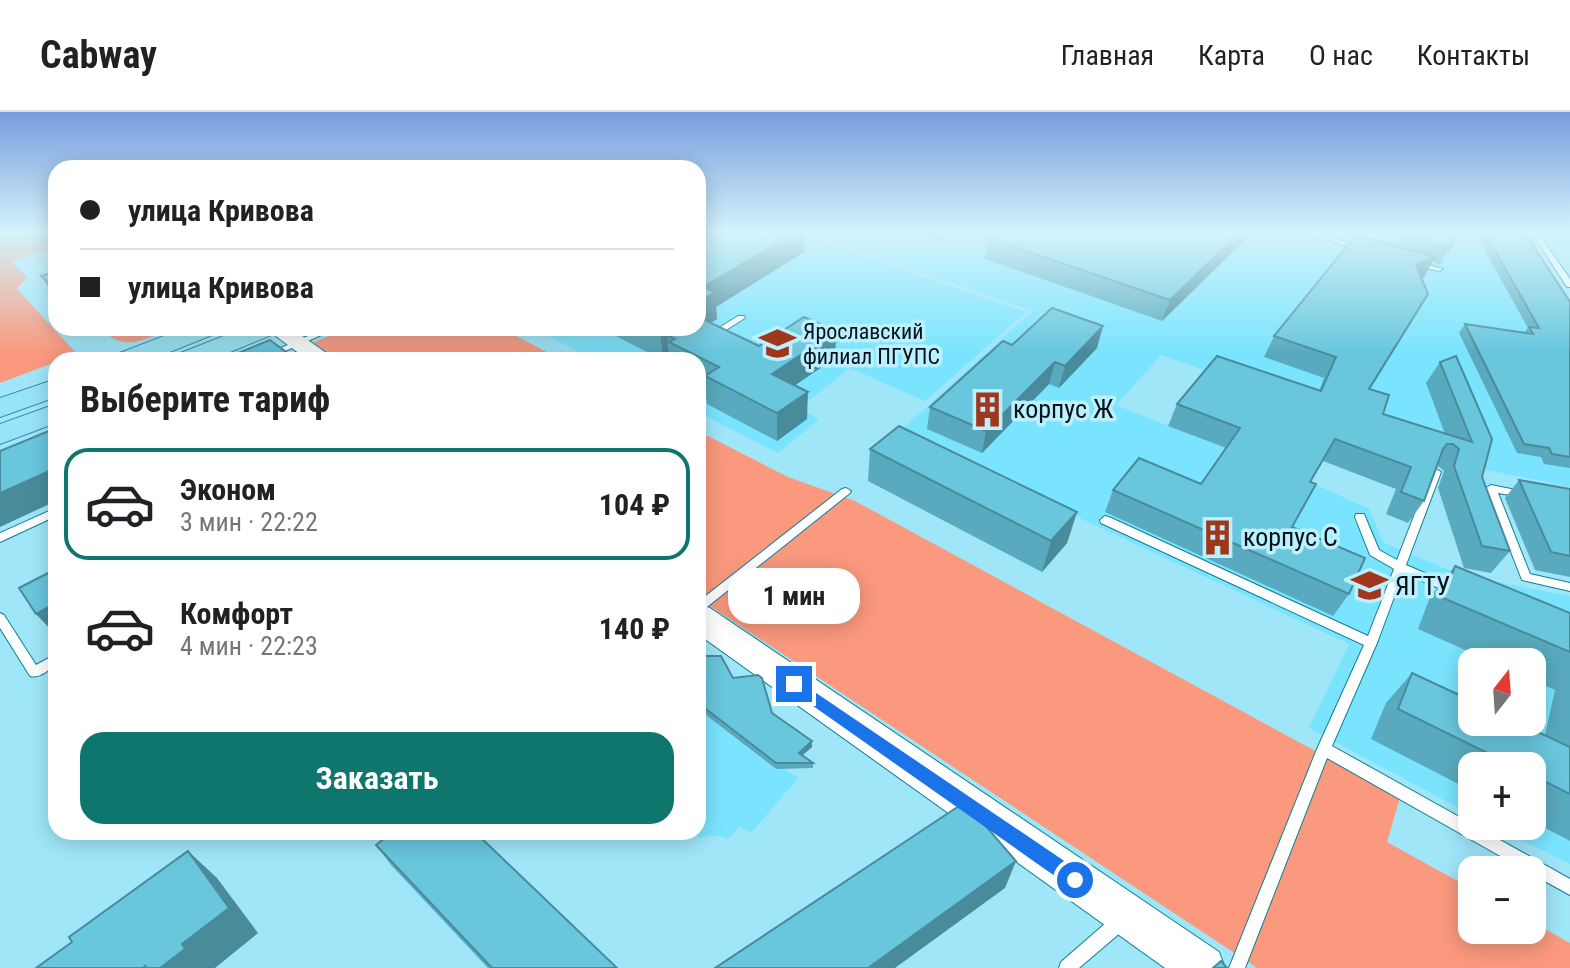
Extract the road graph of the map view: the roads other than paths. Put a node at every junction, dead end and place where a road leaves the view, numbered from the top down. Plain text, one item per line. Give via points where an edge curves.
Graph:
1 (741, 318) dead end
2 (188, 336) edge
3 (247, 336) edge
4 (288, 336) edge
5 (315, 336) edge
6 (299, 343) junction
7 (698, 343) edge
8 (146, 352) edge
9 (207, 352) edge
10 (277, 352) edge
11 (312, 352) edge
12 (48, 390) edge
13 (0, 408) edge
14 (48, 416) edge
15 (0, 435) edge
16 (1436, 472) edge
17 (846, 491) dead end
18 (1531, 496) edge
19 (48, 516) edge
20 (1360, 517) dead end
21 (1105, 520) dead end
22 (0, 538) edge
23 (1400, 567) junction
24 (1570, 587) edge
25 (1471, 597) edge
26 (706, 602) edge
27 (0, 618) edge
28 (706, 623) edge
29 (1371, 643) junction
30 (48, 664) edge
31 (1324, 749) junction
32 (1570, 887) edge
33 (1127, 916) junction
34 (1067, 968) edge
35 (1203, 968) edge
36 (1237, 968) edge

1 - 7 lane
2 - 8 main road
3 - 9 main road
4 - 6 street
5 - 6 lane
6 - 10 lane
6 - 11 street
12 - 13 main road
14 - 15 main road
16 - 23 lane
17 - 26 lane
18 - 24 lane via 1491,488 1526,577
19 - 22 lane
20 - 23 lane via 1374,552
21 - 29 lane
23 - 25 lane
23 - 29 lane
27 - 30 lane via 34,672
28 - 33 street
29 - 31 lane
31 - 32 lane
31 - 36 lane
33 - 34 lane
33 - 35 street

